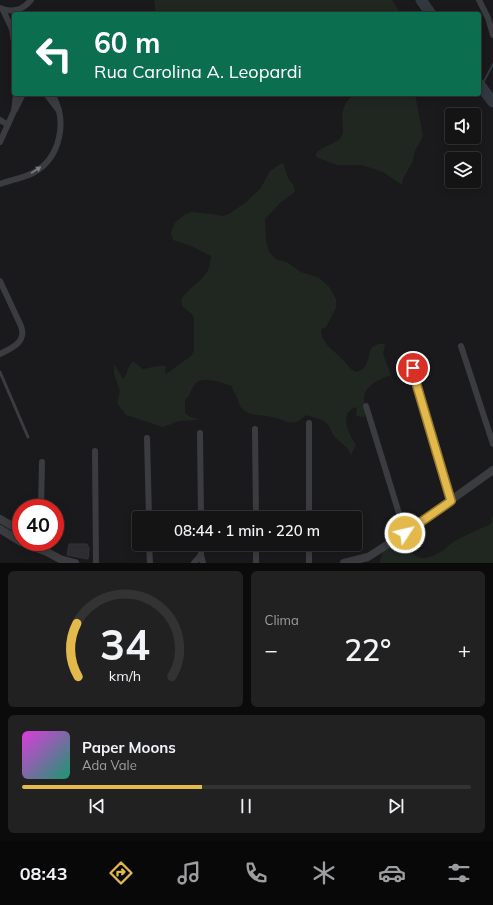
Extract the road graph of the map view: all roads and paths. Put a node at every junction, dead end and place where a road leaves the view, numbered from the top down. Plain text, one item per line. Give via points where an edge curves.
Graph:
1 (479, 0) edge
2 (30, 1) edge
3 (1, 9) edge
4 (25, 12) edge
5 (12, 29) edge
6 (493, 36) edge
7 (16, 96) edge
8 (22, 96) edge
9 (48, 96) edge
10 (53, 96) edge
11 (14, 111) junction
12 (60, 112) junction
13 (0, 120) edge
14 (8, 125) junction
15 (0, 142) edge
16 (0, 184) edge
17 (0, 281) edge
18 (461, 346) dead end
19 (0, 354) edge
20 (413, 368) dead end
21 (0, 372) edge
22 (366, 406) dead end
23 (308, 423) dead end
24 (255, 429) dead end
25 (200, 432) dead end
26 (28, 437) dead end
27 (147, 438) dead end
28 (493, 444) edge
29 (96, 451) dead end
30 (42, 462) dead end
31 (493, 470) edge
32 (42, 499) edge
33 (451, 501) junction
34 (149, 511) edge
35 (201, 511) edge
36 (256, 511) edge
37 (309, 511) edge
38 (0, 519) edge
39 (12, 525) edge
40 (0, 529) edge
41 (405, 533) junction
42 (12, 536) edge
43 (46, 551) edge
44 (149, 551) edge
45 (201, 551) edge
46 (256, 551) edge
47 (309, 551) edge
48 (201, 555) junction
49 (75, 563) edge
50 (96, 563) edge
51 (150, 563) edge
52 (194, 563) edge
53 (204, 563) edge
54 (256, 563) edge
55 (309, 563) edge
56 (344, 563) edge

1 - 6 street
2 - 3 street via 17,10
2 - 4 street
3 - 5 street
7 - 11 street
8 - 11 street
9 - 12 street
10 - 12 street
11 - 14 street
16 -> 12 street via 33,173 48,160 60,137
13 - 14 street
14 - 15 street
17 - 19 street via 22,332 18,344
18 - 28 street
20 - 33 street
21 - 26 lane
22 - 41 street
23 - 37 street
24 - 36 street
25 - 35 street
27 - 34 street
29 - 50 street
30 - 32 street
31 - 33 street
33 - 41 street
38 - 39 street
40 - 42 street
41 - 56 street via 368,557
43 - 49 street via 60,559
44 - 51 street
45 - 48 street
46 - 54 street
47 - 55 street
48 - 52 street
48 - 53 street

